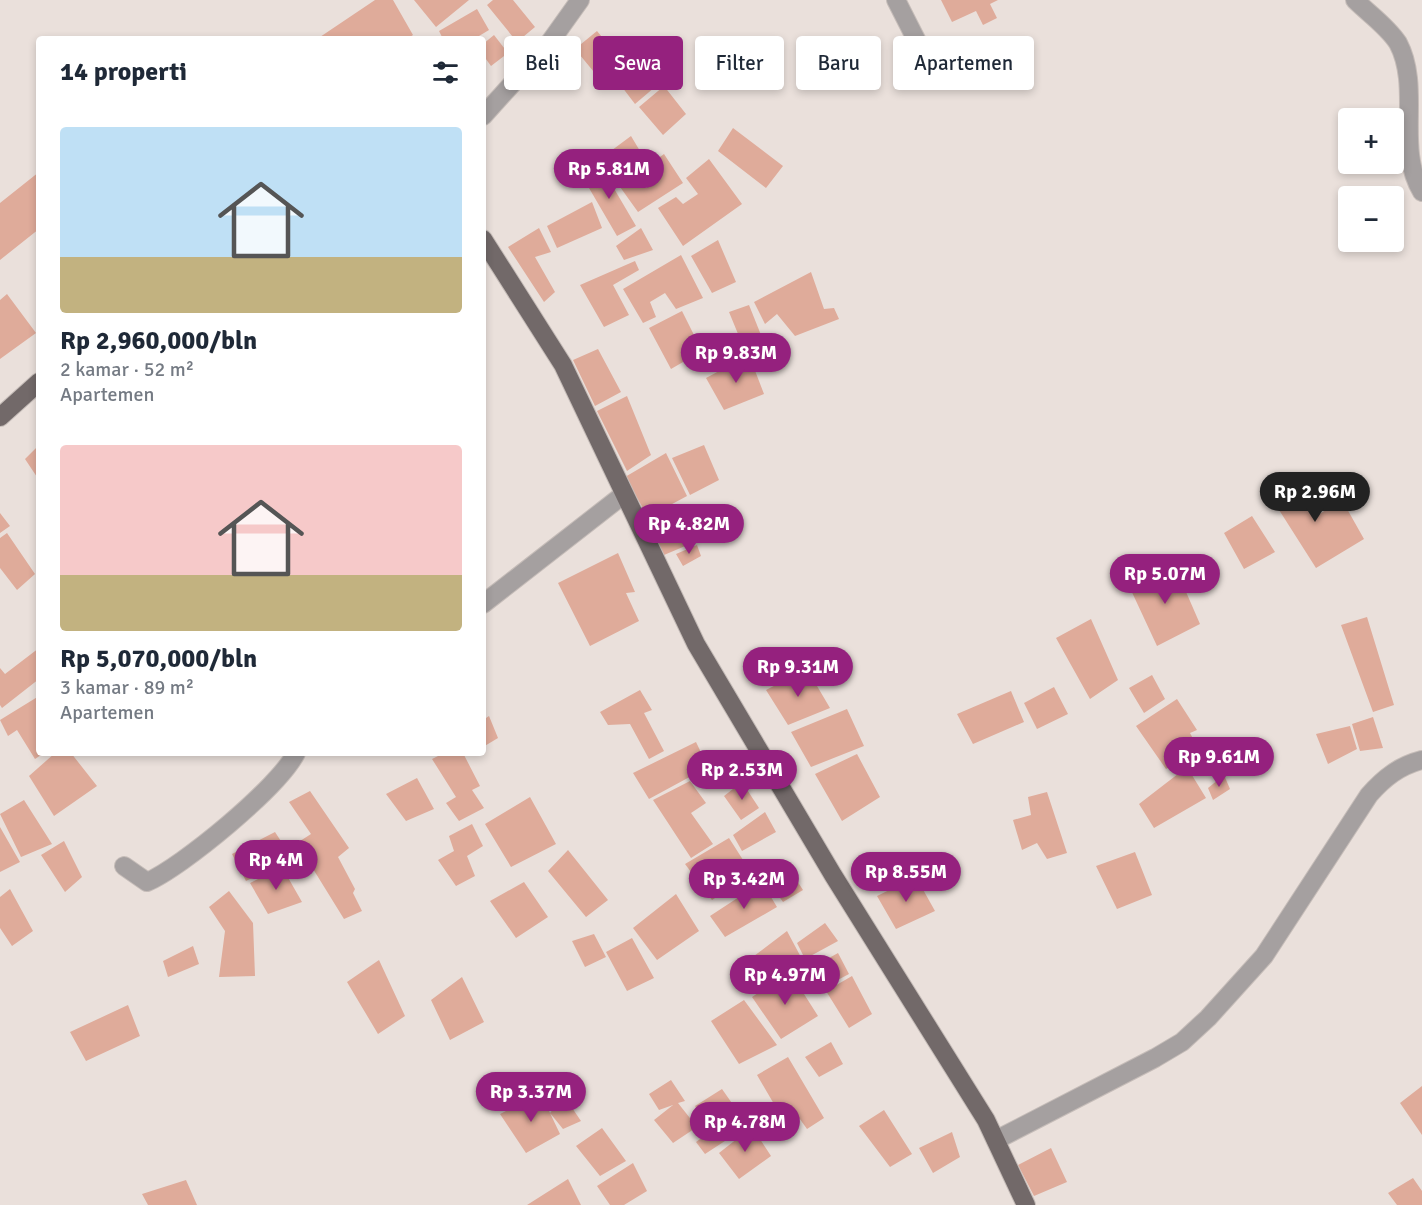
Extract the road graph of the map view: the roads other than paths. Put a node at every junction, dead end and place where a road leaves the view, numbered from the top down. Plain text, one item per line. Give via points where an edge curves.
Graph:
1 (580, 0) edge
2 (896, 0) edge
3 (1355, 0) edge
4 (915, 36) edge
5 (486, 113) edge
6 (1422, 192) edge
7 (486, 244) edge
8 (36, 385) edge
9 (0, 417) edge
10 (623, 495) junction
11 (486, 602) edge
12 (294, 756) edge
13 (1422, 760) edge
14 (124, 866) dead end
15 (996, 1140) junction
16 (1026, 1205) edge

1 - 5 street via 550,42
2 - 4 street
3 - 6 street via 1399,44 1408,64 1413,88 1412,160
7 - 10 main road via 563,365
8 - 9 main road
10 - 11 street
10 - 15 main road via 696,644
12 - 14 street via 274,783 172,869 147,882
13 - 15 street via 1406,764 1382,779 1264,956 1182,1042
15 - 16 main road

